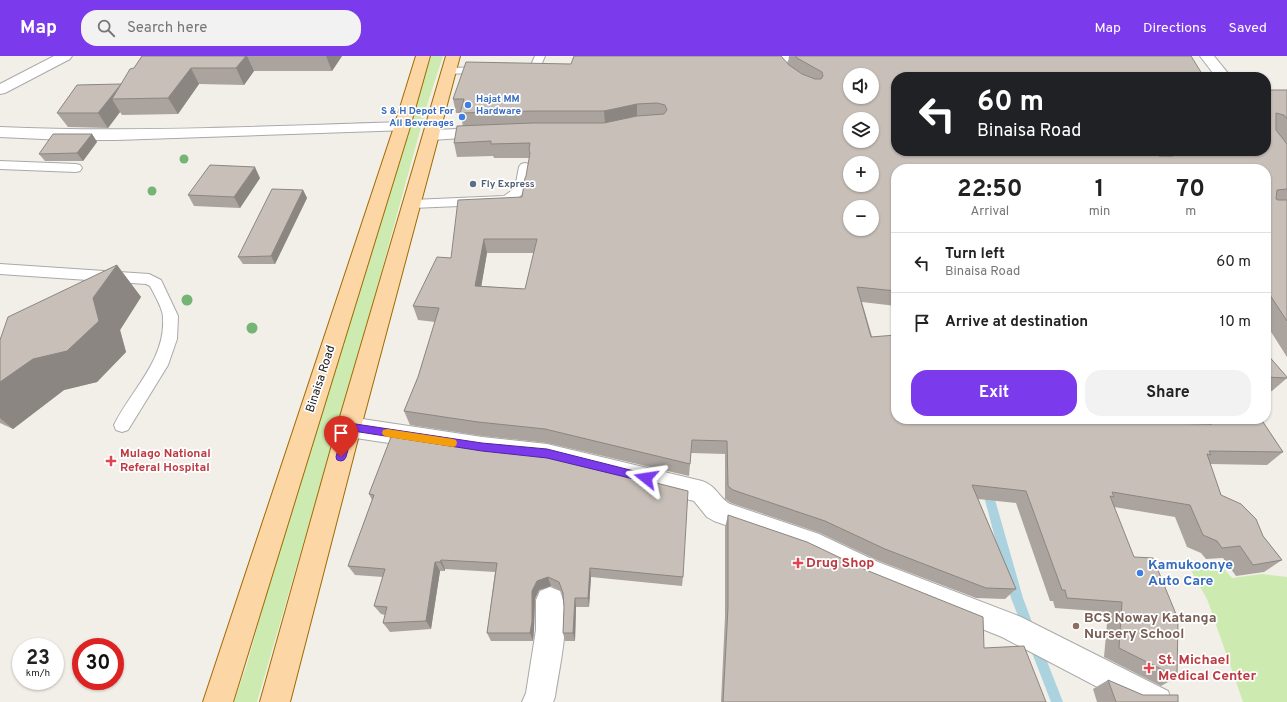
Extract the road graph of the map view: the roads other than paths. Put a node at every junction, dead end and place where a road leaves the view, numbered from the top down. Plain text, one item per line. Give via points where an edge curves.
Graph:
1 (65, 56) edge
2 (422, 56) edge
3 (540, 56) edge
4 (782, 56) edge
5 (1207, 56) edge
6 (451, 64) edge
7 (512, 69) edge
8 (496, 70) edge
9 (1220, 72) edge
10 (802, 82) edge
11 (0, 90) edge
12 (402, 126) junction
13 (0, 132) edge
14 (497, 133) edge
15 (432, 135) junction
16 (0, 165) edge
17 (525, 167) dead end
18 (76, 168) dead end
19 (412, 204) junction
20 (0, 269) edge
21 (122, 425) dead end
22 (349, 427) junction
23 (550, 600) dead end
24 (218, 702) edge
25 (275, 702) edge
26 (537, 702) edge
27 (1157, 702) edge

1 - 11 street
2 - 12 main road, Binaisa Road
3 - 7 lane via 535,68
4 - 10 lane via 786,58 780,63 790,75
5 - 9 street
6 - 8 lane
6 - 15 main road
12 - 13 street via 116,135
12 - 24 main road, Binaisa Road
14 - 15 street
15 - 19 main road
16 - 18 lane
17 - 19 lane via 521,190 507,200
19 - 22 main road
20 - 21 lane via 149,279 156,283 171,316 168,339 160,365
22 - 25 main road
22 - 27 street via 547,454 702,492 716,509 723,513 810,542 869,571 1011,627
23 - 26 street via 550,630 540,697

